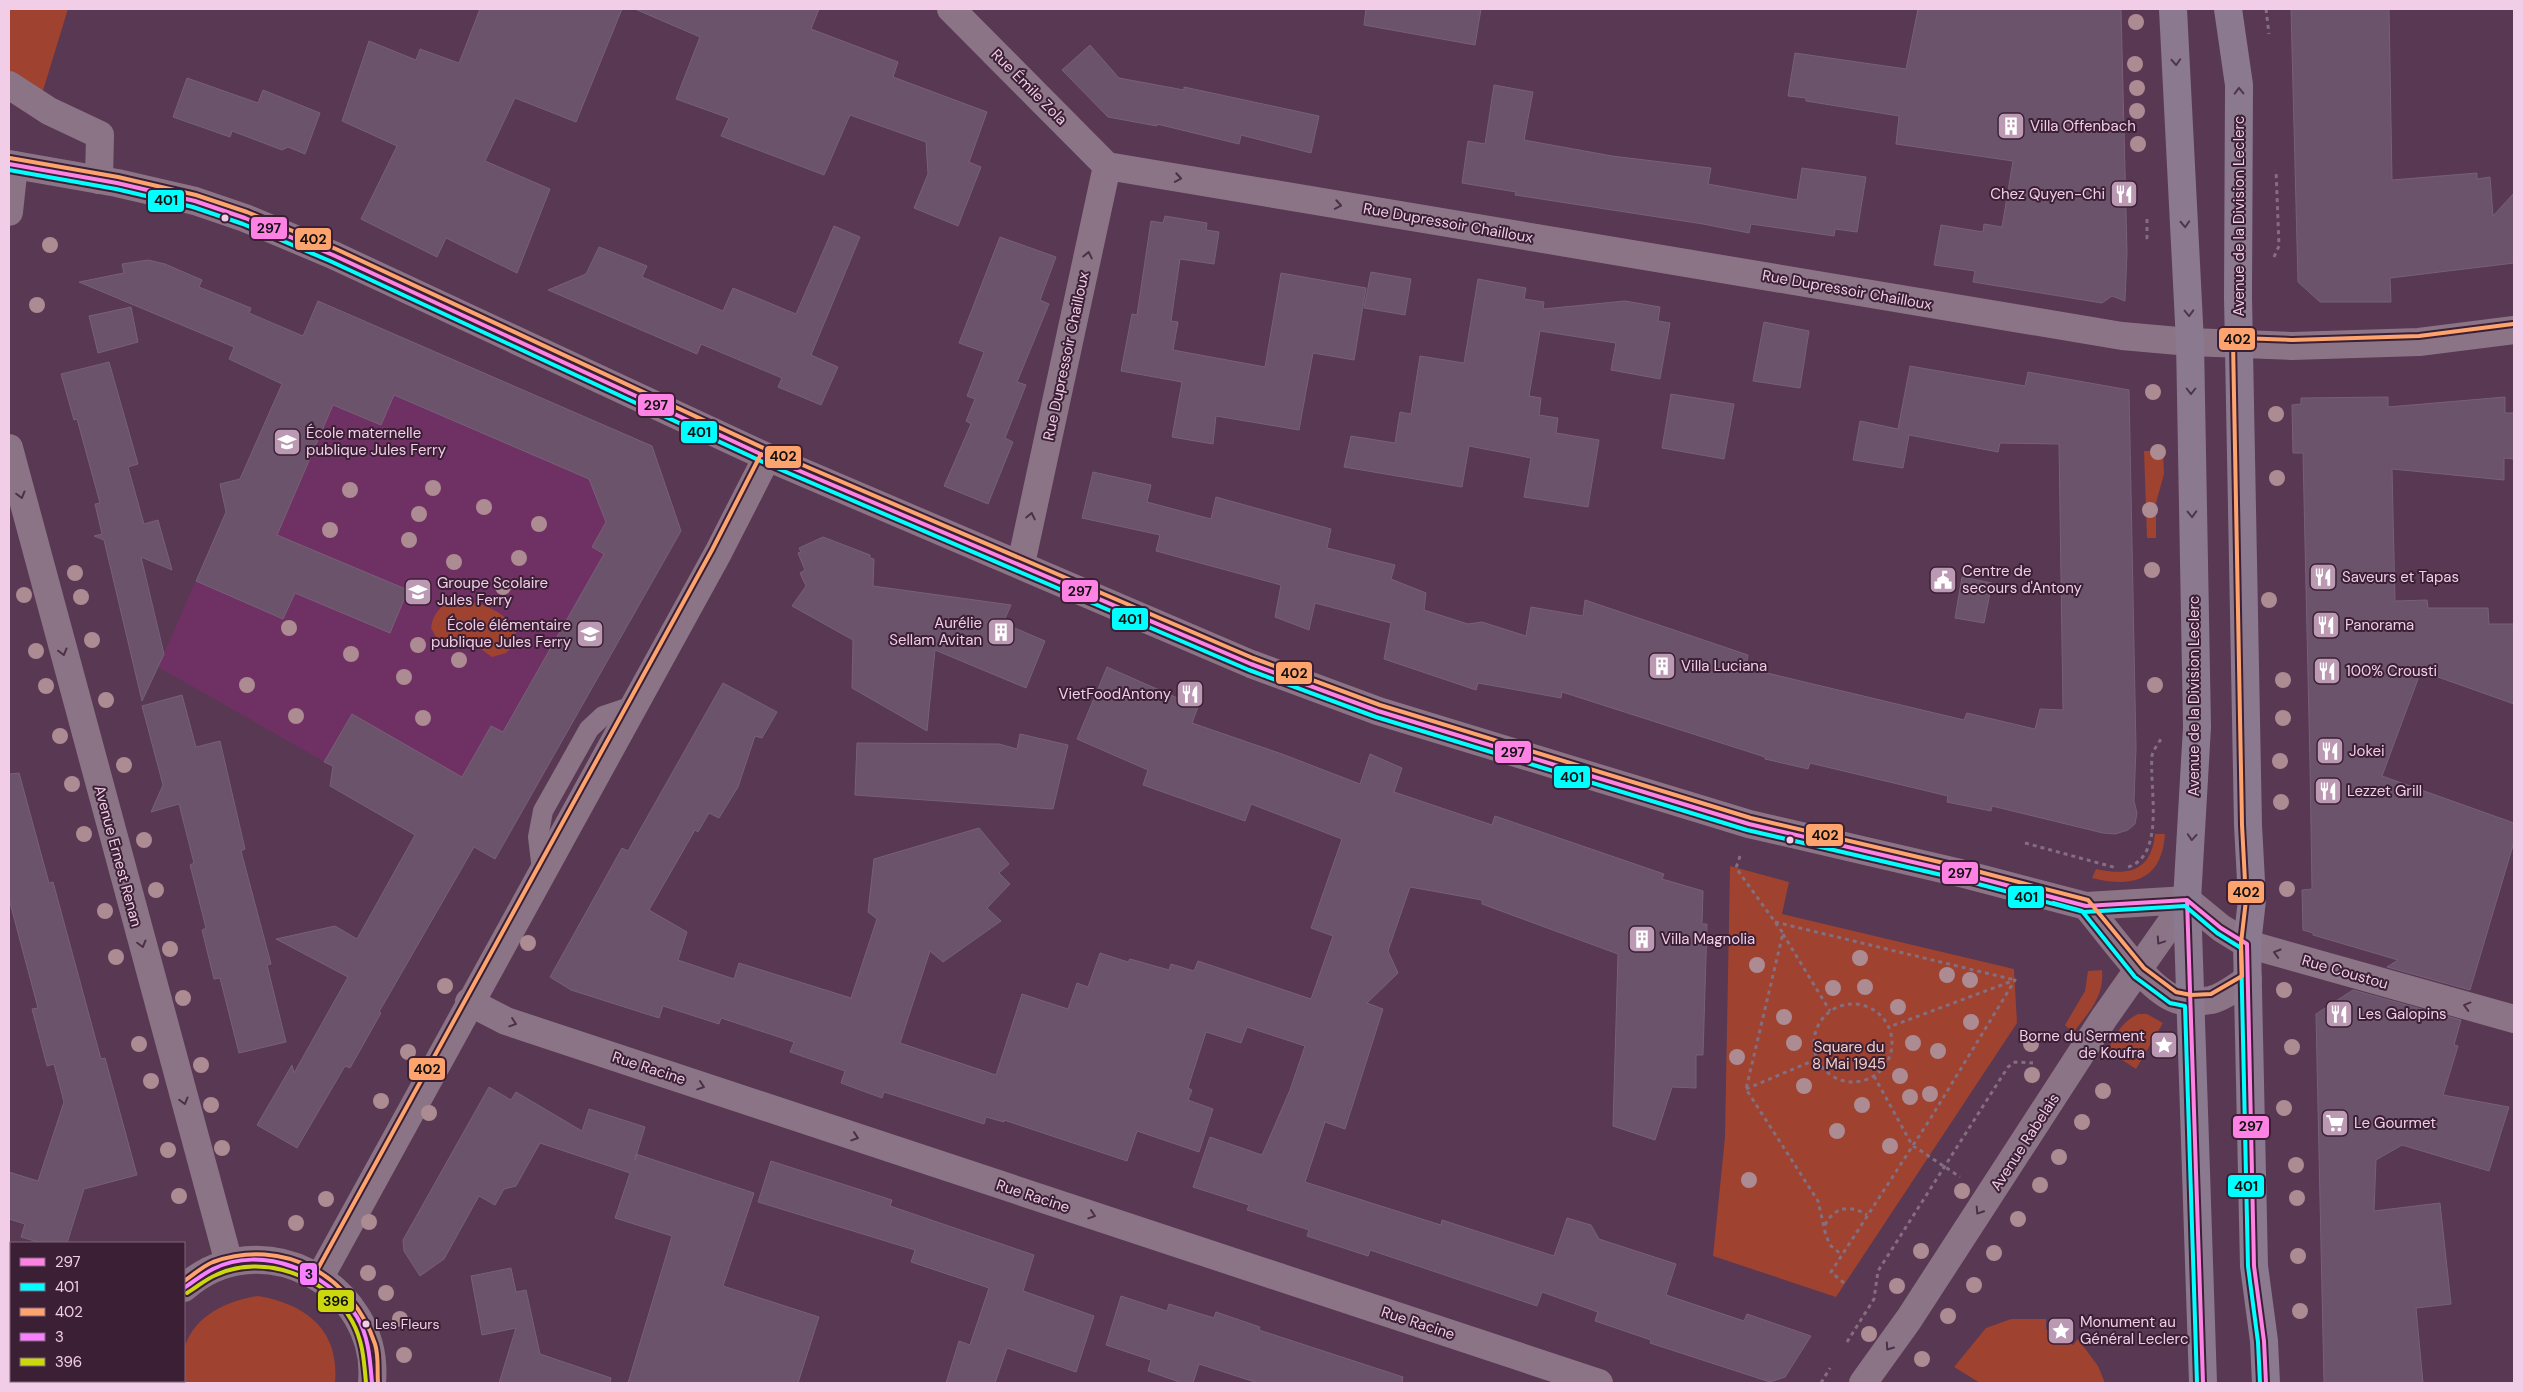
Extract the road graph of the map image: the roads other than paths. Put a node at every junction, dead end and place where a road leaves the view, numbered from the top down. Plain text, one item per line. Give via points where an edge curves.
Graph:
1 (951, 9) edge
2 (2173, 9) edge
3 (2228, 9) edge
4 (9, 85) edge
5 (11, 165) edge
6 (1107, 166) junction
7 (98, 180) junction
8 (9, 212) edge
9 (2514, 330) edge
10 (2190, 342) junction
11 (2239, 344) junction
12 (767, 457) junction
13 (10, 461) edge
14 (1020, 564) junction
15 (2187, 900) junction
16 (2086, 906) junction
17 (2247, 944) junction
18 (2139, 972) junction
19 (2248, 979) junction
20 (2191, 1001) junction
21 (469, 1002) junction
22 (2514, 1019) edge
23 (229, 1263) junction
24 (320, 1277) junction
25 (185, 1287) edge
26 (372, 1383) edge
27 (1600, 1383) edge
28 (1863, 1383) edge
29 (2203, 1383) edge
30 (2266, 1383) edge

1 - 6 street, Rue Émile Zola
2 -> 10 main road, Avenue de la Division Leclerc
11 -> 3 main road, Avenue de la Division Leclerc via 2239,84
4 - 7 street via 50,111 100,135
5 - 7 street
5 - 8 street
6 -> 10 street, Rue Dupressoir Chailloux via 2122,336
14 -> 6 street, Rue Dupressoir Chailloux
7 - 12 street via 195,201 245,218 333,255
9 - 11 street, Rue Dupressoir Chailloux via 2419,342 2292,346
10 - 11 street, Rue Dupressoir Chailloux
10 -> 15 main road, Avenue de la Division Leclerc via 2197,727
11 - 17 main road, Avenue de la Division Leclerc via 2247,795 2252,900
12 - 14 street
12 - 21 street via 718,553
13 -> 23 street, Avenue Ernest Renan
14 - 16 street via 1251,664 1378,712 1749,824
15 - 16 street
15 - 17 street, Rue Coustou
15 -> 18 street, Avenue Rabelais
15 - 20 main road, Avenue de la Division Leclerc
16 - 18 street
17 - 19 main road, Avenue de la Division Leclerc
22 -> 17 street, Rue Coustou
18 - 20 street via 2173,998
18 -> 28 street, Avenue Rabelais via 2104,1018 1909,1319
19 - 20 street via 2213,1000
19 - 30 main road, Avenue de la Division Leclerc via 2254,1266
20 - 29 main road, Avenue de la Division Leclerc
21 - 24 street
21 -> 27 street, Rue Racine via 506,1021
23 - 24 street via 260,1259 291,1264
23 - 25 street via 195,1278
24 - 26 street via 346,1301 365,1332 373,1367

